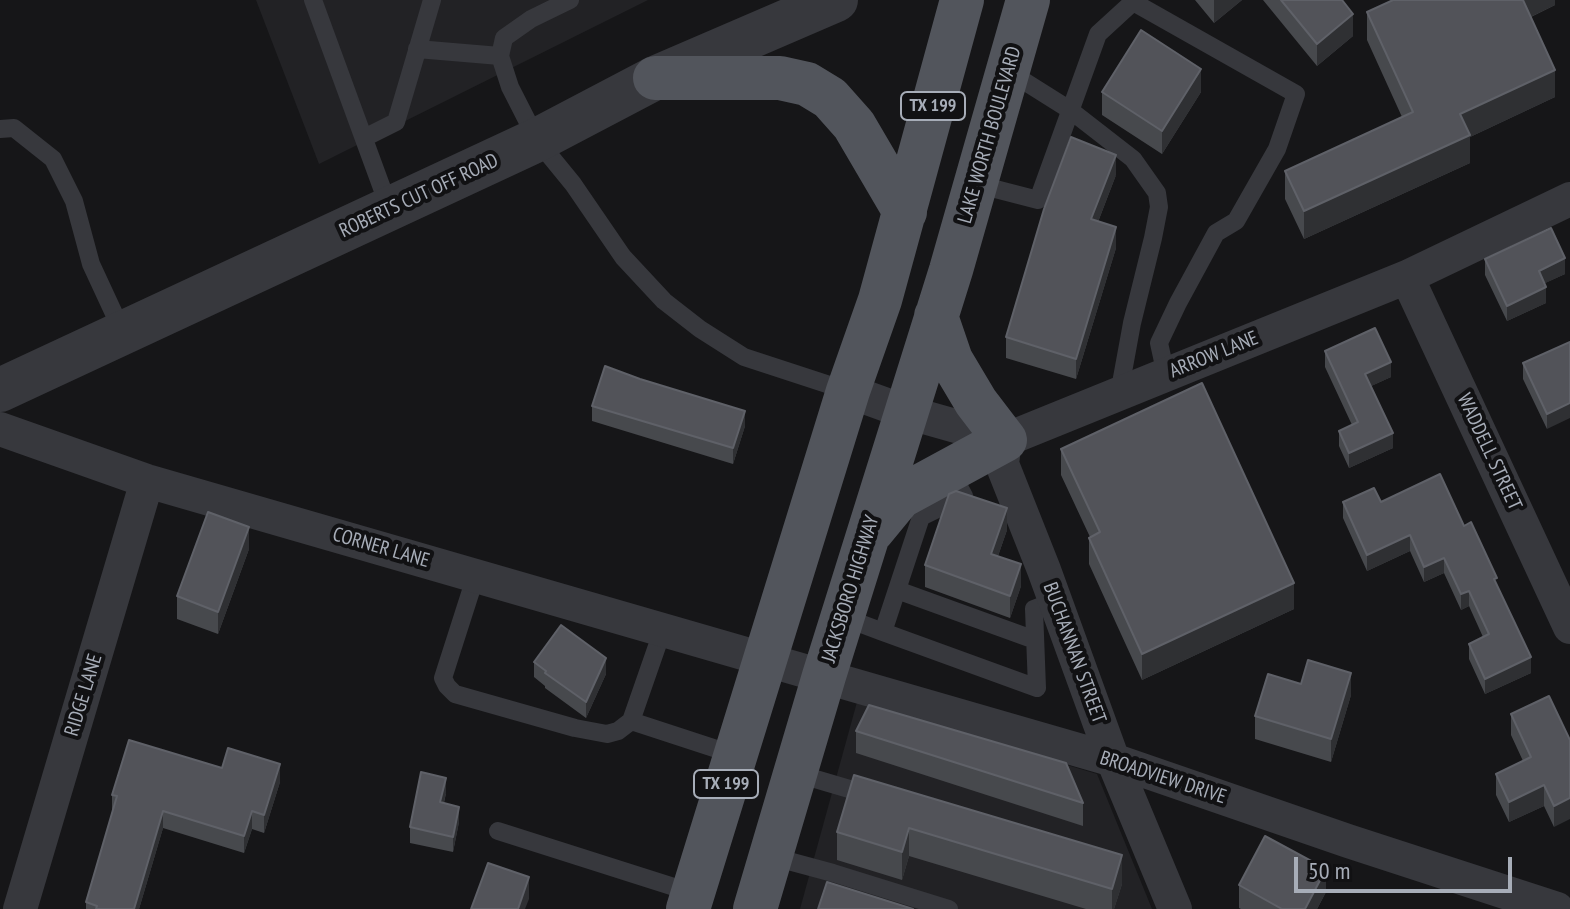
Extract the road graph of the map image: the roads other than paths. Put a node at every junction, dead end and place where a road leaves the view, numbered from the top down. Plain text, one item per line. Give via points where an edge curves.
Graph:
1 (313, 0) edge
2 (432, 0) edge
3 (570, 0) edge
4 (836, 0) edge
5 (962, 0) edge
6 (1028, 0) edge
7 (1134, 1) edge
8 (417, 49) junction
9 (500, 56) junction
10 (1008, 71) junction
11 (655, 78) junction
12 (1070, 110) junction
13 (0, 129) edge
14 (364, 138) junction
15 (537, 140) junction
16 (976, 184) junction
17 (1570, 199) edge
18 (390, 210) junction
19 (905, 212) junction
20 (951, 270) joint
21 (1407, 277) junction
22 (936, 316) junction
23 (123, 333) junction
24 (1166, 375) junction
25 (0, 390) edge
26 (848, 391) junction
27 (1119, 394) junction
28 (906, 412) junction
29 (0, 429) edge
30 (1005, 440) junction
31 (950, 470) junction
32 (147, 481) junction
33 (868, 536) junction
34 (476, 575) junction
35 (897, 590) junction
36 (1055, 601) junction
37 (863, 624) junction
38 (1570, 627) edge
39 (663, 629) junction
40 (1035, 640) junction
41 (765, 659) junction
42 (1058, 664) junction
43 (824, 676) junction
44 (631, 721) junction
45 (735, 755) junction
46 (1113, 760) junction
47 (795, 773) junction
48 (891, 801) edge
49 (498, 831) dead end
50 (770, 856) junction
51 (690, 901) edge
52 (20, 909) edge
53 (755, 909) edge
54 (949, 909) edge
55 (1175, 909) edge
56 (1557, 909) edge

1 - 14 lane
2 - 8 lane
3 - 9 lane via 504,38
4 - 11 street, ROBERTS CUT OFF ROAD
5 - 19 main road, TX 199
6 - 10 main road, LAKE WORTH BOULEVARD / TX 199
7 - 12 lane via 1098,34
7 - 24 lane via 1296,94 1277,149 1236,221 1216,233 1159,343
8 - 9 lane
8 - 14 lane via 396,122
9 - 15 lane
10 - 12 lane
10 - 16 main road, LAKE WORTH BOULEVARD / TX 199
11 - 15 street, ROBERTS CUT OFF ROAD
11 - 19 main road via 780,78 807,84 830,98 854,125
12 - 16 lane via 1038,200
12 - 27 lane via 1133,159 1157,193 1159,207
13 - 23 lane via 14,128 53,159
14 - 18 lane
15 - 18 street, ROBERTS CUT OFF ROAD
15 - 26 lane via 623,257 664,301 744,357
16 - 20 main road, LAKE WORTH BOULEVARD / TX 199
17 - 21 street, ARROW LANE
18 - 23 street, ROBERTS CUT OFF ROAD
19 - 26 main road, TX 199
20 - 22 main road, JACKSBORO HIGHWAY / TX 199
21 - 24 street, ARROW LANE
21 - 38 street, WADDELL STREET
22 - 28 main road, JACKSBORO HIGHWAY / TX 199
22 - 30 main road via 951,360
23 - 25 street, ROBERTS CUT OFF ROAD
24 - 27 street, ARROW LANE
26 - 28 street
26 - 41 main road, TX 199
27 - 30 street, ARROW LANE
28 - 30 street
28 - 33 main road, JACKSBORO HIGHWAY / TX 199
29 - 32 street, CORNER LANE
30 - 31 main road
30 - 36 street, BUCHANNAN STREET via 1002,464
31 - 33 main road via 900,497
31 - 35 lane via 964,496 921,517
32 - 34 street, CORNER LANE
32 - 52 street, RIDGE LANE
33 - 37 main road, JACKSBORO HIGHWAY / TX 199
34 - 39 street, CORNER LANE
34 - 44 lane via 443,678 455,694 607,734
35 - 37 lane
35 - 40 lane
36 - 40 lane via 1034,609
36 - 42 street, BUCHANNAN STREET
37 - 42 lane via 1037,688
37 - 43 main road, JACKSBORO HIGHWAY / TX 199
39 - 41 street, CORNER LANE
39 - 44 lane
40 - 42 lane
41 - 43 street, BROADVIEW DRIVE
41 - 45 main road, TX 199
42 - 46 street, BUCHANNAN STREET
43 - 46 street, BROADVIEW DRIVE
43 - 47 main road, JACKSBORO HIGHWAY / TX 199
44 - 45 lane
45 - 51 main road, TX 199
46 - 55 street, BUCHANNAN STREET
46 - 56 street, BROADVIEW DRIVE
47 - 48 lane
47 - 50 main road, JACKSBORO HIGHWAY / TX 199
49 - 51 lane
50 - 53 main road, JACKSBORO HIGHWAY / TX 199
50 - 54 lane

